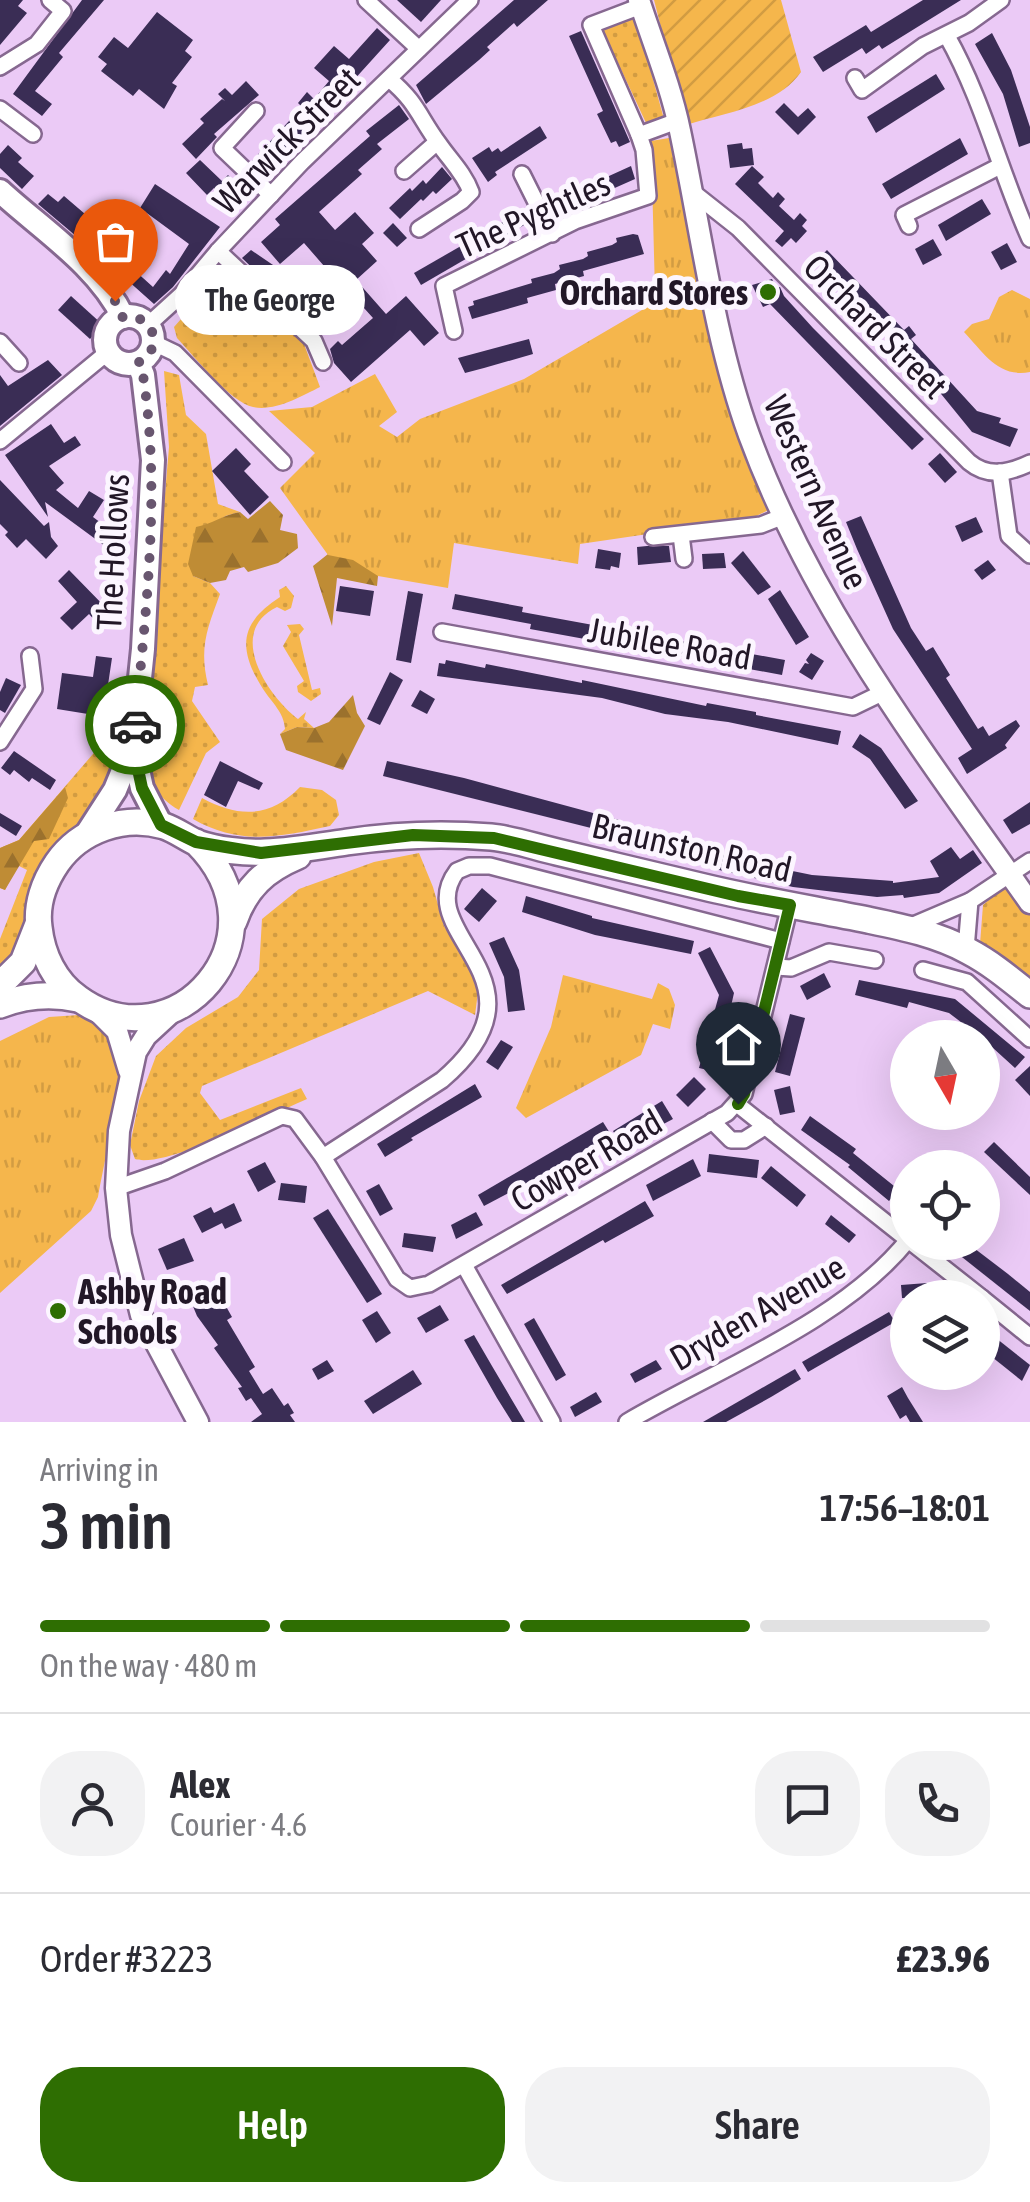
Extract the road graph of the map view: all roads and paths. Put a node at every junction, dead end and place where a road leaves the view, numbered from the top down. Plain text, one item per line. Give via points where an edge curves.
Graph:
1 (50, 0) edge
2 (366, 0) edge
3 (470, 0) edge
4 (1001, 0) edge
5 (640, 3) edge
6 (946, 36) junction
7 (419, 48) junction
8 (0, 66) edge
9 (855, 78) dead end
10 (389, 79) junction
11 (0, 108) edge
12 (256, 110) dead end
13 (677, 122) junction
14 (34, 134) dead end
15 (639, 134) junction
16 (437, 142) junction
17 (1000, 166) junction
18 (404, 171) dead end
19 (522, 174) dead end
20 (690, 190) junction
21 (0, 191) edge
22 (271, 195) junction
23 (909, 226) dead end
24 (420, 229) dead end
25 (552, 234) junction
26 (1030, 240) edge
27 (218, 251) junction
28 (122, 317) junction
29 (454, 331) dead end
30 (151, 334) junction
31 (0, 342) edge
32 (108, 352) junction
33 (322, 362) dead end
34 (20, 363) dead end
35 (138, 363) junction
36 (0, 441) edge
37 (283, 462) dead end
38 (1030, 463) edge
39 (1000, 472) junction
40 (784, 516) junction
41 (681, 534) junction
42 (653, 537) dead end
43 (1030, 555) edge
44 (684, 558) dead end
45 (442, 632) dead end
46 (30, 656) dead end
47 (884, 692) junction
48 (0, 742) edge
49 (133, 746) junction
50 (161, 825) junction
51 (86, 835) junction
52 (196, 842) junction
53 (321, 846) junction
54 (1030, 862) edge
55 (1010, 874) junction
56 (970, 901) junction
57 (1030, 903) edge
58 (790, 905) junction
59 (38, 924) junction
60 (233, 924) junction
61 (907, 928) junction
62 (781, 941) junction
63 (966, 950) junction
64 (875, 960) dead end
65 (776, 967) junction
66 (923, 970) dead end
67 (0, 985) edge
68 (1030, 995) edge
69 (84, 1002) junction
70 (185, 1004) junction
71 (0, 1005) edge
72 (1024, 1022) edge
73 (1030, 1039) edge
74 (130, 1073) junction
75 (738, 1104) junction
76 (712, 1121) junction
77 (766, 1126) junction
78 (323, 1157) junction
79 (116, 1188) junction
80 (890, 1226) edge
81 (890, 1260) edge
82 (933, 1260) edge
83 (464, 1265) junction
84 (959, 1280) edge
85 (1000, 1313) edge
86 (1030, 1337) edge
87 (198, 1422) edge
88 (552, 1422) edge
89 (627, 1422) edge

1 - 8 street via 63,10 37,44
2 - 7 street
3 - 7 street, Warwick Street
4 - 6 street
5 - 13 street, Western Avenue
5 - 15 street via 592,25
6 - 9 street via 862,90
6 - 17 street via 976,91
7 - 10 street, Warwick Street
10 - 16 street via 418,106
10 - 22 street, Warwick Street
11 - 14 street
12 - 22 street via 222,148
13 - 15 street, The Pyghtles
13 - 20 street, Western Avenue
15 - 25 street, The Pyghtles via 648,196
16 - 18 street
16 - 24 street via 471,192
17 - 23 street via 904,215
17 - 26 street
19 - 25 street
20 - 39 street, Orchard Street via 738,228 969,462
20 - 40 street, Western Avenue via 744,416
21 - 28 main road via 58,241
22 - 27 street, Warwick Street
25 - 29 street, The Pyghtles via 444,286
27 - 30 street, Warwick Street
27 - 33 street via 314,340
28 - 30 main road via 135,317
28 - 32 main road via 106,332
30 - 35 main road via 148,356
30 - 37 street
31 - 34 street
32 - 35 main road via 123,364
32 - 36 street
35 - 49 main road, The Hollows via 152,460
38 - 39 street
39 - 43 street via 1009,536
40 - 41 street
40 - 47 street, Western Avenue
41 - 42 street
41 - 44 street
45 - 47 street, Jubilee Road via 853,706
46 - 48 street via 34,689
47 - 55 street, Western Avenue
49 - 50 main road via 142,788
49 - 51 main road
50 - 51 main road via 111,825
50 - 52 main road
51 - 59 main road via 49,874
52 - 53 main road, Braunston Road via 261,853
52 - 60 main road via 224,878
53 - 58 main road, Braunston Road via 413,835 494,838
53 - 60 main road, Braunston Road via 270,868 240,903
54 - 55 street
55 - 56 street
55 - 57 street, Western Avenue
56 - 61 street
56 - 63 street
58 - 61 main road, Braunston Road
58 - 62 street
59 - 67 main road via 23,962
59 - 69 main road via 56,976
60 - 70 main road via 220,968
61 - 63 main road, Braunston Road
62 - 65 street
62 - 78 street via 490,866 457,871 445,894 446,910 487,982 480,1036 442,1080
63 - 68 main road, Braunston Road
64 - 65 street via 829,952 792,968
65 - 75 street
66 - 72 street via 967,982
69 - 70 main road via 132,1017
69 - 71 main road via 58,994
69 - 74 street via 117,1032
70 - 74 street via 146,1036
72 - 73 street
74 - 79 street
75 - 76 street, Cowper Road
75 - 77 street
76 - 77 street via 731,1140
76 - 83 street, Cowper Road
77 - 80 street
78 - 79 street via 299,1122 282,1116
78 - 83 street, Cowper Road via 404,1286 420,1288
79 - 87 street via 142,1315
81 - 89 street, Dryden Avenue via 828,1310
82 - 84 street
83 - 88 street
85 - 86 street

